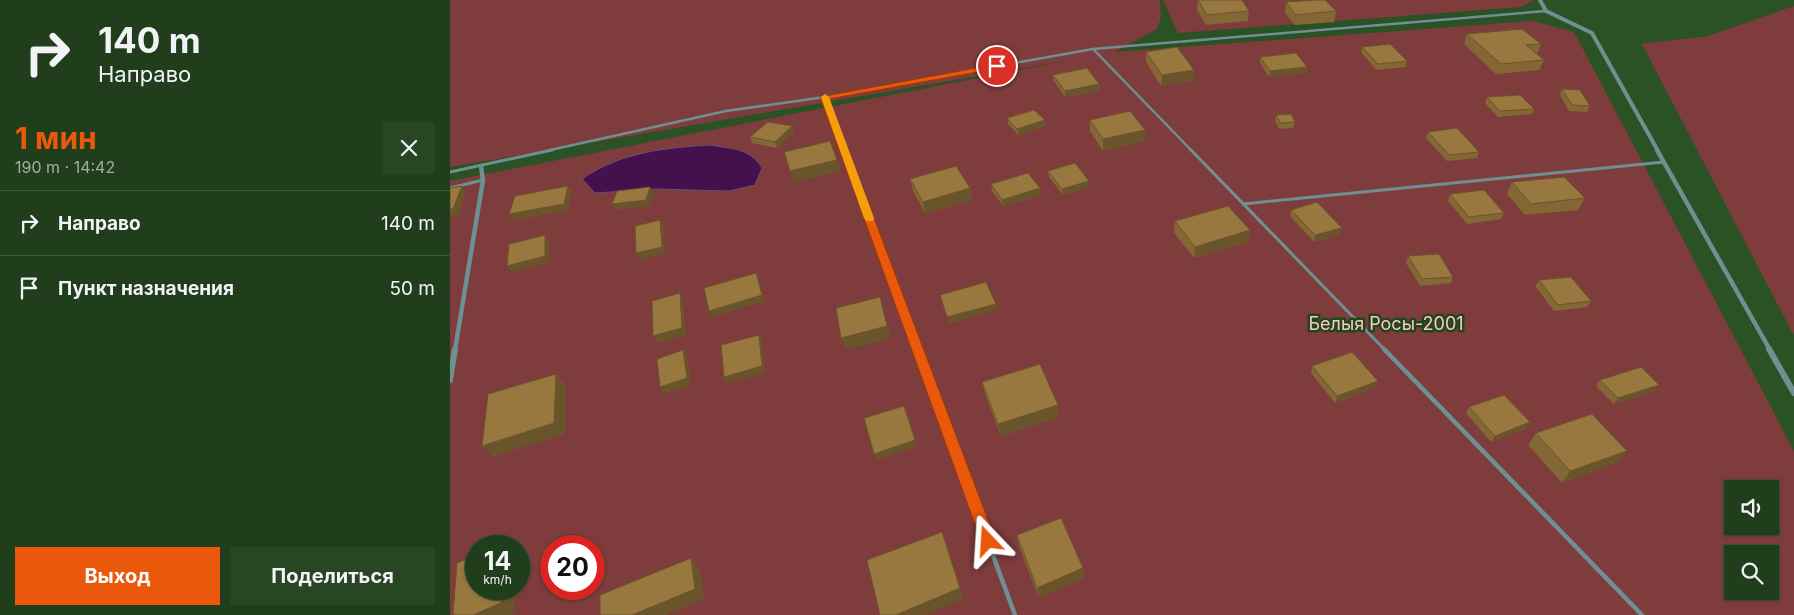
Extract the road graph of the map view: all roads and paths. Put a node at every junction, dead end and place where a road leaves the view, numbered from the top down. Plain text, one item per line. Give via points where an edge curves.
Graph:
1 (1540, 0) edge
2 (1546, 11) junction
3 (1092, 49) junction
4 (824, 97) junction
5 (1664, 162) junction
6 (482, 166) junction
7 (450, 172) edge
8 (483, 180) junction
9 (450, 188) edge
10 (1242, 204) junction
11 (450, 380) edge
12 (1794, 393) edge
13 (1015, 615) edge
14 (1642, 615) edge

1 - 2 street
2 - 3 lane
2 - 5 street via 1592,33
3 - 4 lane
3 - 10 lane
4 - 6 lane via 726,111
4 - 13 lane
5 - 10 lane
5 - 12 street
6 - 7 lane
6 - 8 street
8 - 9 lane
8 - 11 street
10 - 14 lane

